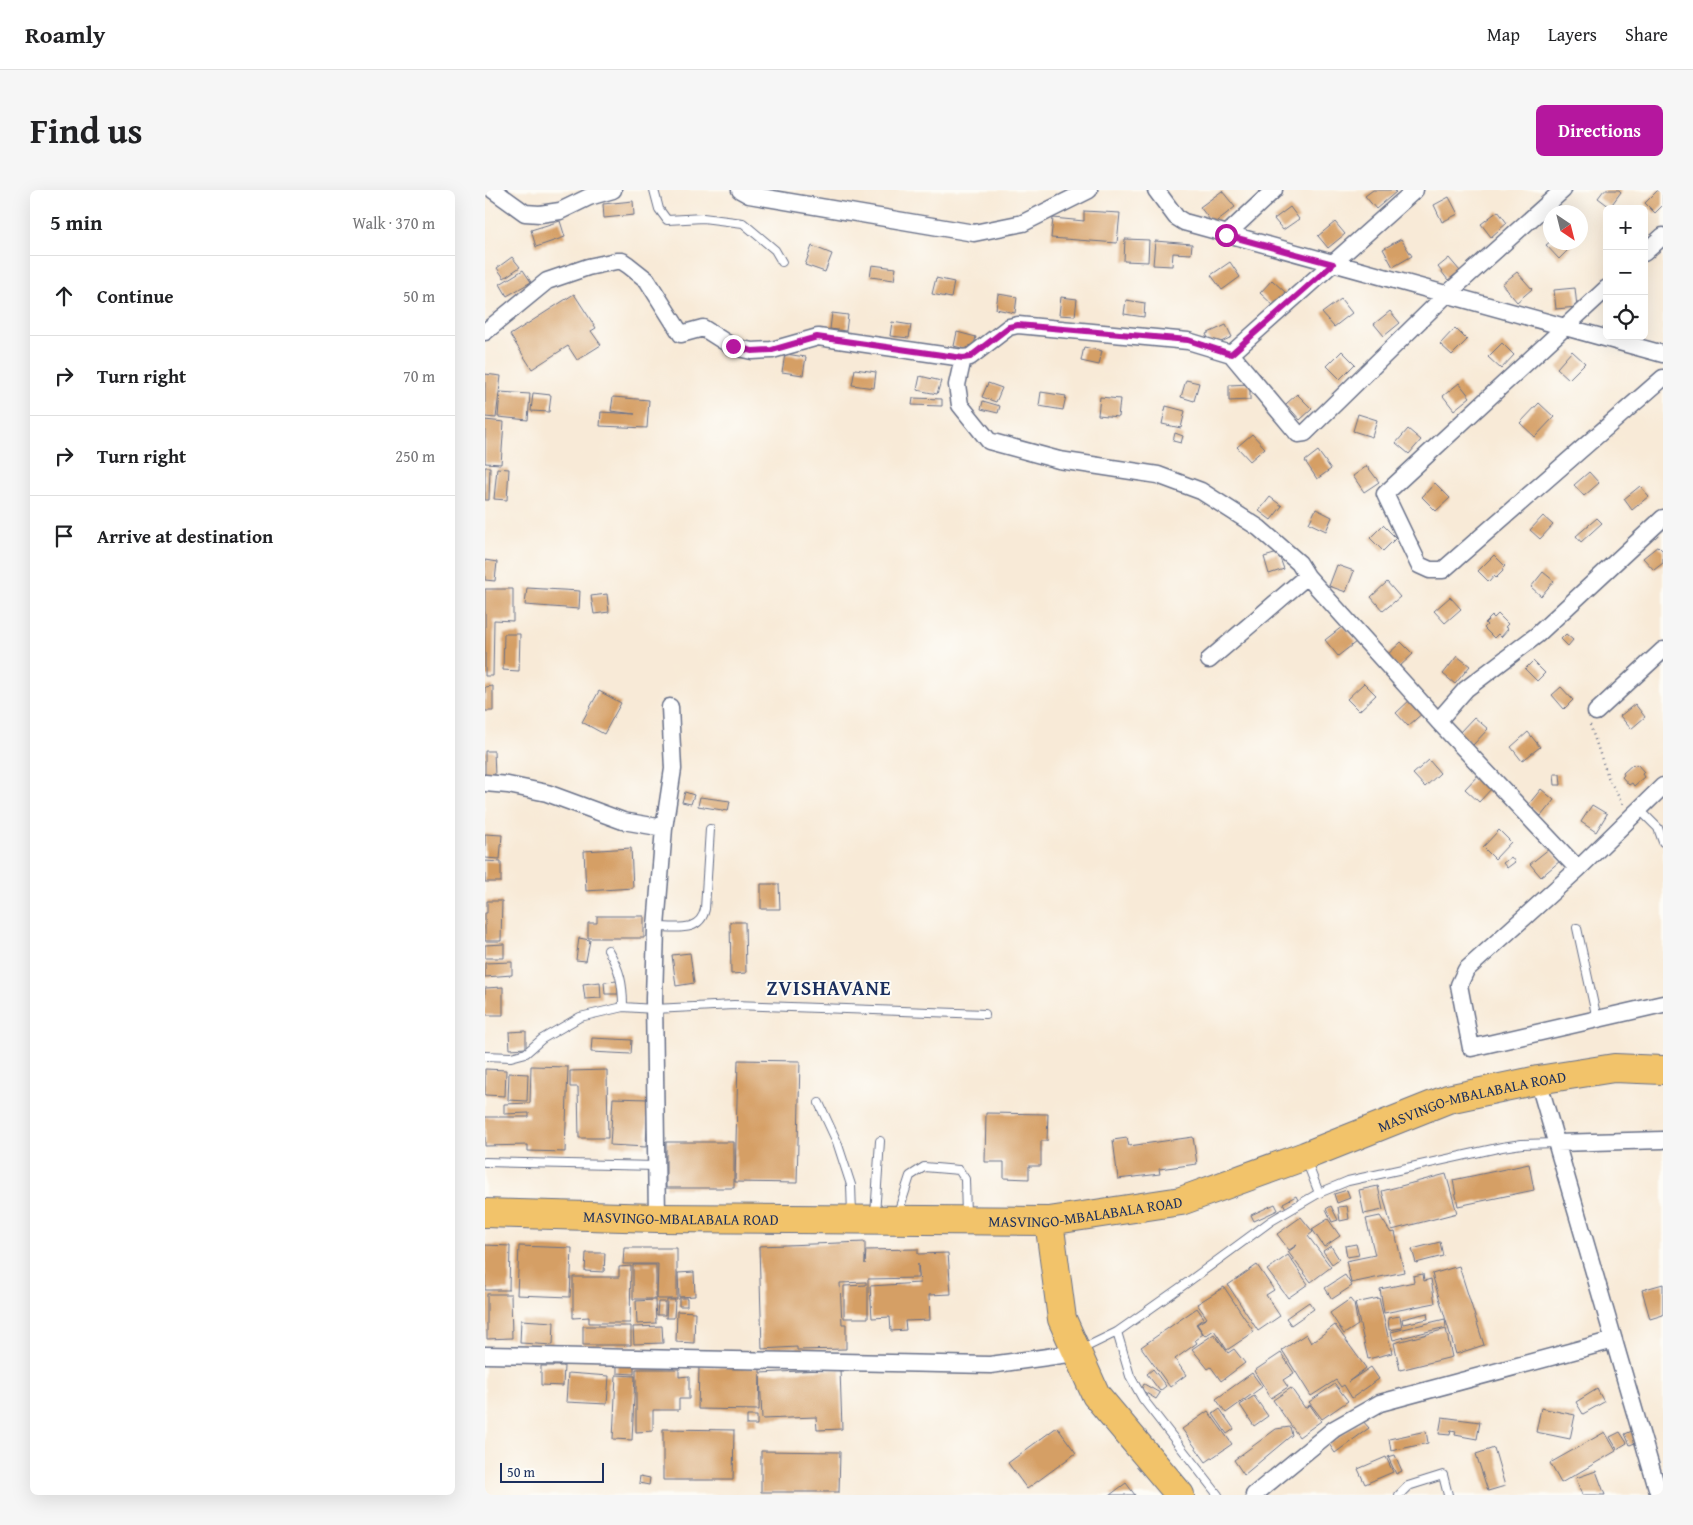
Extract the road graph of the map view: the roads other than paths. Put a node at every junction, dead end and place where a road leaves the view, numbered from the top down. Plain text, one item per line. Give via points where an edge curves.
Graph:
1 (493, 190) edge
2 (613, 190) edge
3 (654, 190) edge
4 (740, 190) edge
5 (1089, 190) edge
6 (1156, 190) edge
7 (1274, 190) edge
8 (1415, 190) edge
9 (1563, 190) edge
10 (588, 193) edge
11 (511, 196) edge
12 (1226, 235) junction
13 (1663, 236) edge
14 (1647, 250) edge
15 (781, 262) dead end
16 (1333, 264) junction
17 (1603, 292) edge
18 (1446, 295) junction
19 (1564, 327) junction
20 (485, 332) edge
21 (1231, 354) junction
22 (1663, 354) edge
23 (963, 358) junction
24 (1663, 378) edge
25 (1663, 518) edge
26 (1307, 576) junction
27 (1663, 650) edge
28 (1209, 660) dead end
29 (670, 707) dead end
30 (1596, 712) road end
31 (1438, 721) junction
32 (485, 783) edge
33 (1663, 786) edge
34 (1634, 813) junction
35 (664, 828) junction
36 (710, 829) dead end
37 (1663, 842) edge
38 (1578, 869) junction
39 (656, 927) junction
40 (1577, 928) dead end
41 (608, 950) dead end
42 (1663, 1004) edge
43 (623, 1007) junction
44 (654, 1009) junction
45 (985, 1014) dead end
46 (1597, 1019) junction
47 (485, 1056) edge
48 (1663, 1070) edge
49 (1538, 1080) junction
50 (819, 1102) dead end
51 (1663, 1140) edge
52 (880, 1141) dead end
53 (1557, 1144) junction
54 (1305, 1156) junction
55 (485, 1162) edge
56 (656, 1166) junction
57 (1319, 1193) junction
58 (485, 1213) edge
59 (657, 1218) junction
60 (874, 1220) junction
61 (966, 1220) junction
62 (1049, 1221) junction
63 (1117, 1332) junction
64 (1614, 1340) junction
65 (1075, 1353) junction
66 (485, 1356) edge
67 (1660, 1492) edge
68 (1256, 1494) edge
69 (1180, 1495) edge
70 (1218, 1495) edge
71 (1399, 1495) edge
72 (1448, 1495) edge

1 - 11 street
2 - 10 street
3 - 15 lane via 659,209 667,220 703,218 743,223 775,250
4 - 5 street via 749,195 975,232 1023,223
6 - 12 street via 1180,220
7 - 12 street
8 - 16 street
9 - 18 street
10 - 11 street via 560,210 540,214 525,213
12 - 16 street
13 - 14 street
16 - 18 street
16 - 21 street
17 - 19 street
18 - 19 street
18 - 21 street via 1305,433 1298,434 1293,429
19 - 22 street
19 - 24 street via 1385,494 1419,565 1430,570 1443,570
20 - 23 street via 547,281 588,267 622,261 647,280 681,334 703,328 733,346 752,351 772,350 817,337
21 - 23 street via 1188,340 1018,325 1009,327 970,357
23 - 26 street via 957,385 960,405 989,441 1059,460 1158,475 1201,492 1259,528 1299,563
25 - 31 street via 1537,635 1466,689
26 - 28 street
26 - 31 street
27 - 30 street
29 - 35 street via 673,769
31 - 38 street
32 - 35 street via 547,793 623,821
33 - 34 street
34 - 37 lane via 1658,828
34 - 38 street
35 - 39 street
36 - 39 lane via 703,918 697,924 684,927
38 - 46 street via 1466,970 1459,985 1471,1048
39 - 44 street
40 - 46 lane
41 - 43 lane via 622,980
42 - 46 street
43 - 44 lane
43 - 47 lane via 579,1017 526,1052 511,1057
44 - 45 lane via 734,1005
44 - 56 street
48 - 49 highway, MASVINGO-MBALABALA ROAD via 1614,1068
49 - 53 street
49 - 54 highway, MASVINGO-MBALABALA ROAD via 1448,1099
50 - 60 lane via 851,1185
51 - 53 street
52 - 60 lane
53 - 57 lane via 1502,1147 1348,1181
53 - 64 street
54 - 57 lane
54 - 62 highway, MASVINGO-MBALABALA ROAD via 1181,1201
55 - 56 lane
56 - 59 street
57 - 63 lane via 1271,1221
58 - 59 highway, MASVINGO-MBALABALA ROAD
59 - 60 highway, MASVINGO-MBALABALA ROAD
60 - 61 highway, MASVINGO-MBALABALA ROAD
60 - 61 lane via 910,1176 924,1167 959,1170 965,1179
61 - 62 highway, MASVINGO-MBALABALA ROAD
62 - 65 highway via 1061,1319
63 - 65 lane
63 - 70 lane via 1130,1376 1143,1398
64 - 67 street
64 - 68 street via 1380,1403 1334,1429
65 - 66 street via 990,1365
65 - 69 highway via 1096,1396
71 - 72 lane via 1409,1486 1443,1475

